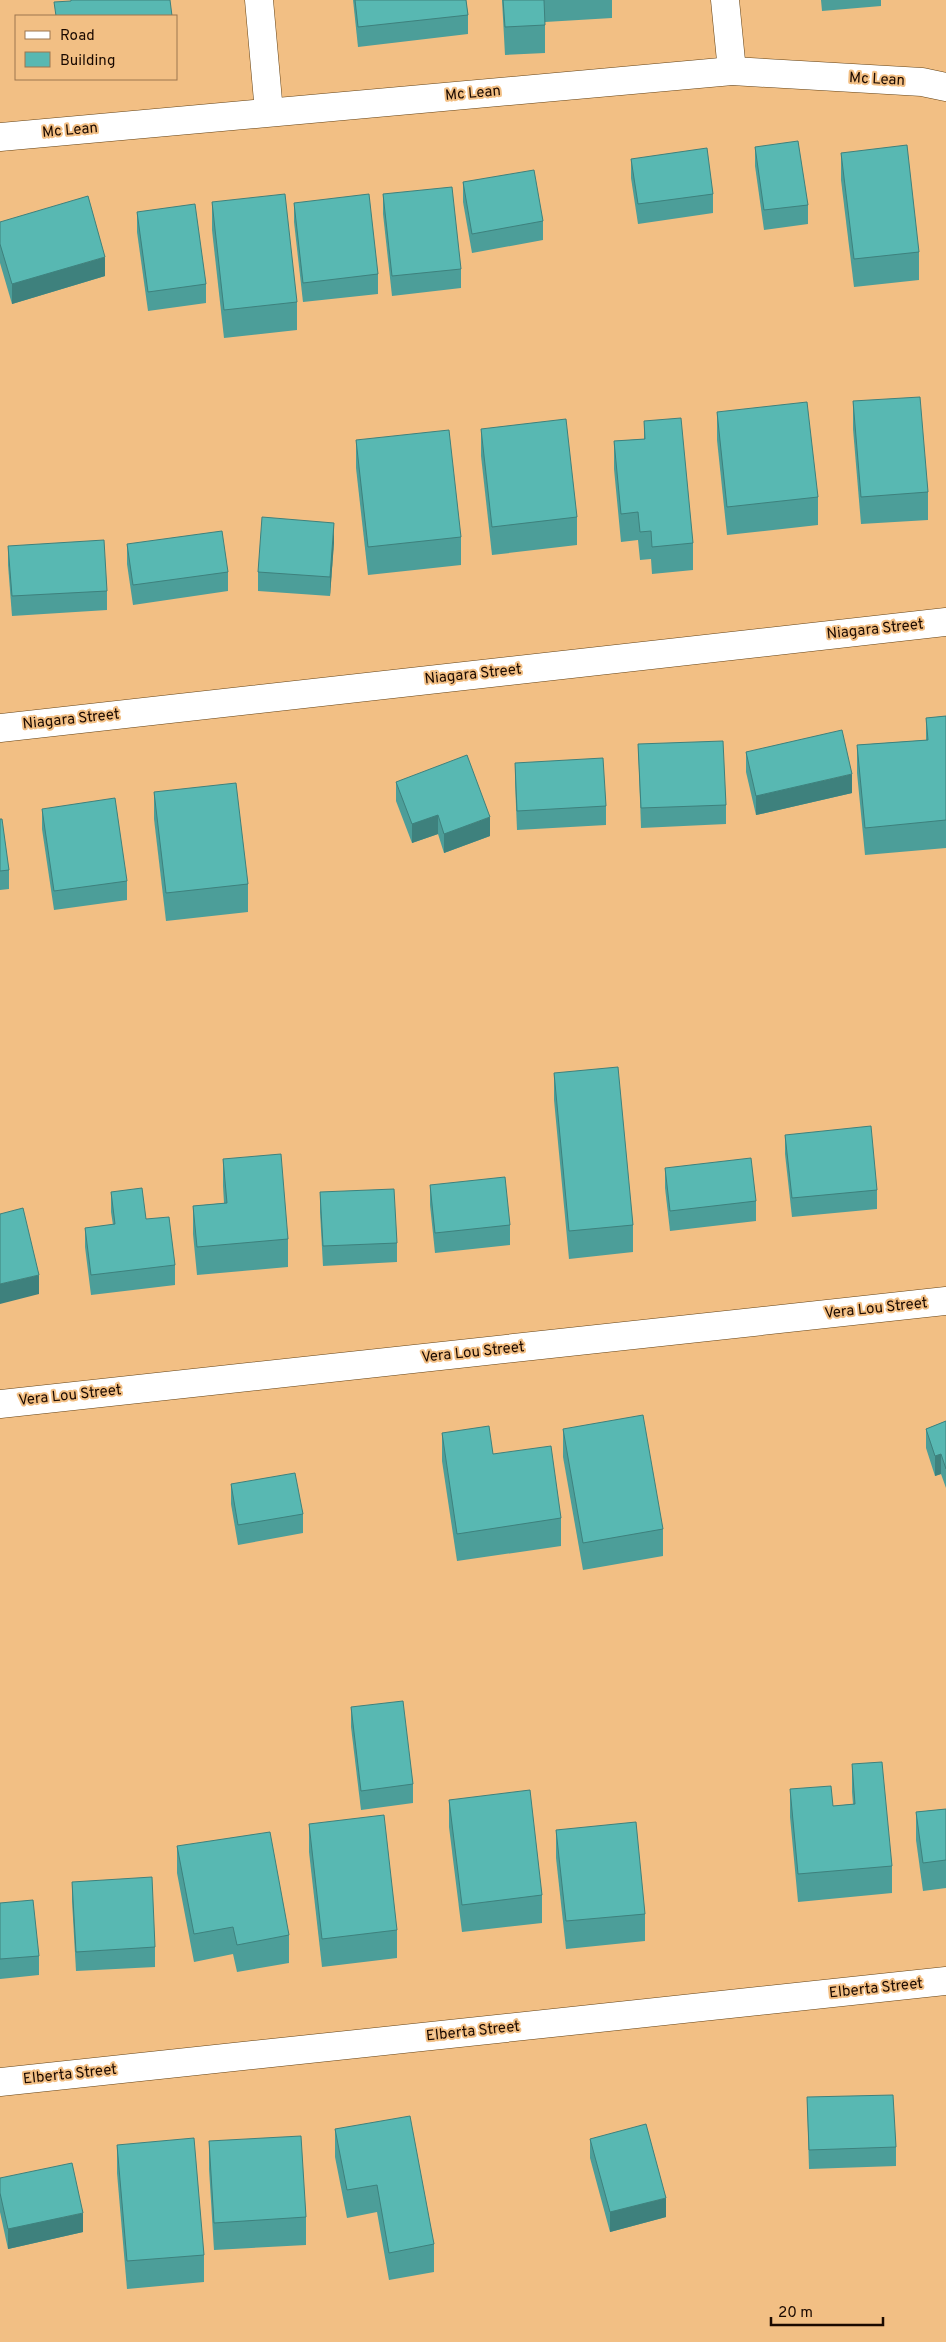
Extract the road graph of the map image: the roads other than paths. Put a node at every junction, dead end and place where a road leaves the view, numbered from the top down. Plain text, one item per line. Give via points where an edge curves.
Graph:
1 (259, 0) edge
2 (726, 0) edge
3 (732, 71) junction
4 (946, 87) edge
5 (269, 112) junction
6 (0, 137) edge
7 (946, 622) edge
8 (0, 728) edge
9 (946, 1302) edge
10 (0, 1404) edge
11 (946, 1981) edge
12 (0, 2082) edge

1 - 5 street
2 - 3 street
3 - 4 street, Mc Lean via 922,82
3 - 5 street, Mc Lean
5 - 6 street, Mc Lean
7 - 8 street, Niagara Street
9 - 10 street, Vera Lou Street
11 - 12 street, Elberta Street

